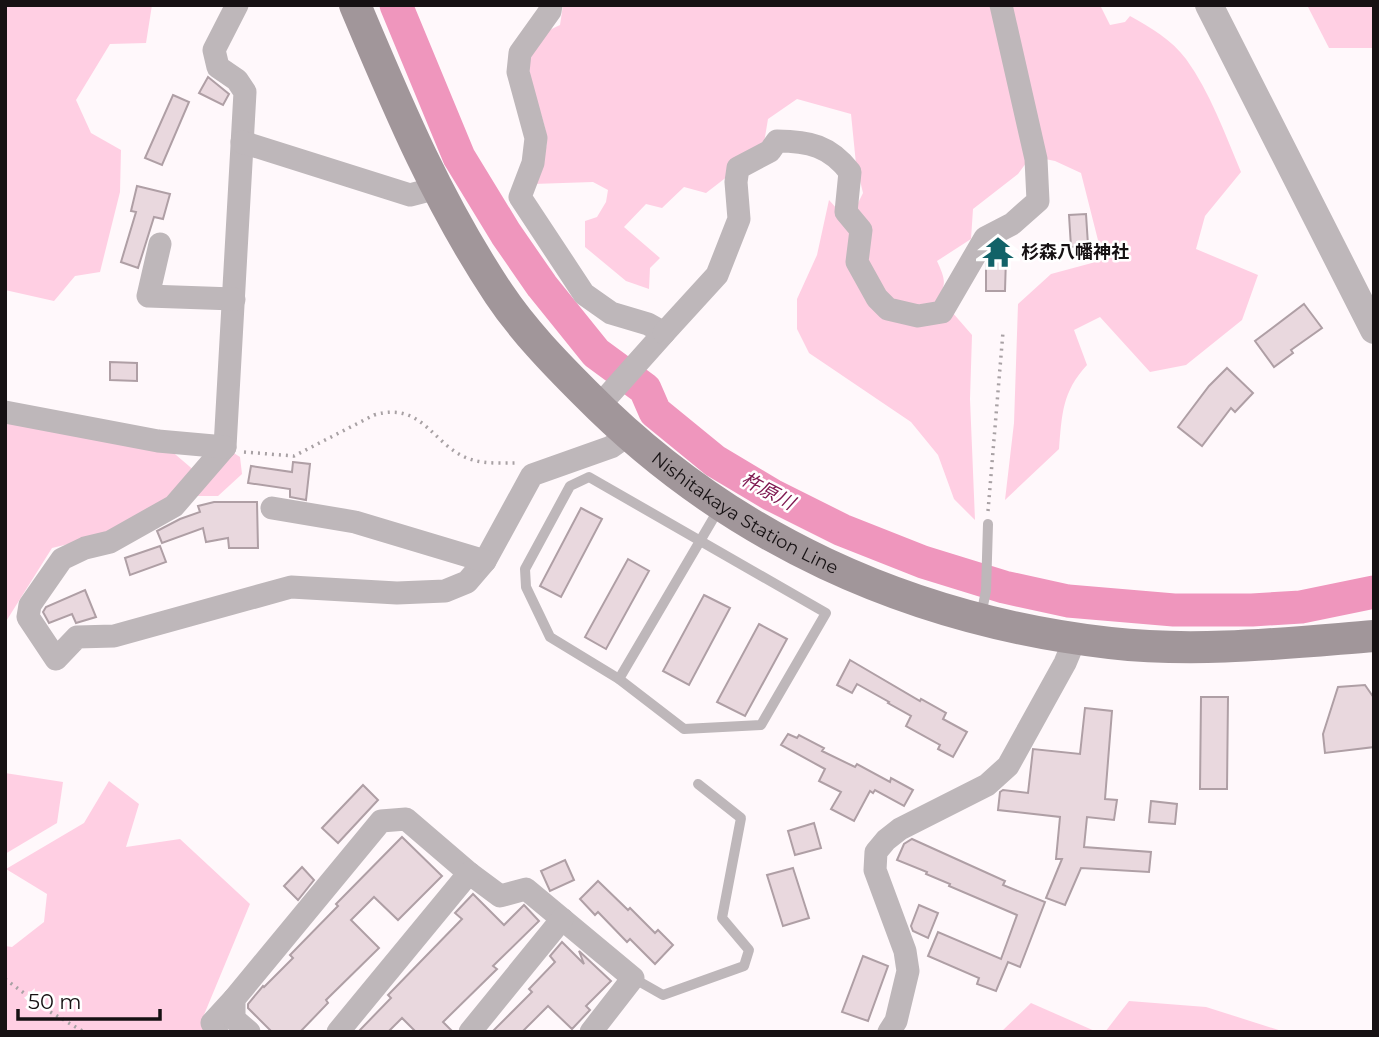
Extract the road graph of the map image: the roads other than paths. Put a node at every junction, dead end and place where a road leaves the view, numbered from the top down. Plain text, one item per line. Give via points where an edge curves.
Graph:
1 (237, 5) edge
2 (355, 5) edge
3 (551, 5) edge
4 (1000, 5) edge
5 (1209, 5) edge
6 (242, 142) junction
7 (437, 188) junction
8 (160, 244) dead end
9 (234, 299) junction
10 (1374, 330) edge
11 (664, 333) junction
12 (608, 396) junction
13 (5, 412) edge
14 (628, 435) junction
15 (225, 447) junction
16 (721, 505) junction
17 (272, 508) dead end
18 (988, 524) road end
19 (700, 539) junction
20 (485, 561) junction
21 (983, 605) junction
22 (1374, 636) edge
23 (1071, 637) junction
24 (619, 680) junction
25 (698, 784) dead end
26 (469, 873) junction
27 (562, 919) junction
28 (633, 978) junction
29 (234, 999) junction
30 (217, 1032) edge
31 (249, 1032) edge
32 (338, 1032) edge
33 (470, 1032) edge
34 (591, 1032) edge
35 (889, 1032) edge

1 - 6 street via 214,50 218,67 245,92
2 - 7 main road, Nishitakaya Station Line via 407,130
3 - 11 street via 520,53 518,72 536,138 533,163 520,197 584,294 611,313
4 - 11 street via 1036,159 1038,201 1012,225 985,238 942,312 918,316 888,309 877,299 857,262 861,230 846,212 850,172 822,148 776,141 770,151 738,168 739,219 717,275
5 - 10 street
6 - 7 street via 410,194
6 - 9 street
7 - 12 main road, Nishitakaya Station Line via 457,229 501,297 551,359
8 - 9 street via 148,296
9 - 15 street
11 - 12 street
12 - 14 main road, Nishitakaya Station Line
13 - 15 street via 158,441
14 - 16 main road, Nishitakaya Station Line
14 - 20 street via 611,447 533,475
15 - 20 street via 174,506 110,542 62,559 30,606 28,617 56,659 77,637 114,636 291,587 445,591 467,582
16 - 19 lane
16 - 21 main road, Nishitakaya Station Line via 776,540 855,579 940,610
17 - 20 street via 355,522
18 - 21 lane
19 - 24 lane
19 - 24 lane via 589,477 570,486 525,569 526,586 550,637
19 - 24 lane via 826,613 761,725 684,729
21 - 23 main road, Nishitakaya Station Line via 1026,630
22 - 23 main road, Nishitakaya Station Line via 1220,648
23 - 35 street via 1065,663 1008,766 987,785 901,830 876,852 875,870 908,971
25 - 28 lane via 741,818 722,918 749,950 744,966 663,995
26 - 27 street via 500,896 526,889
26 - 29 street via 406,819 381,821
26 - 32 street
27 - 28 street
27 - 33 street
28 - 34 street
29 - 30 street via 212,1023
29 - 31 street via 234,1019

